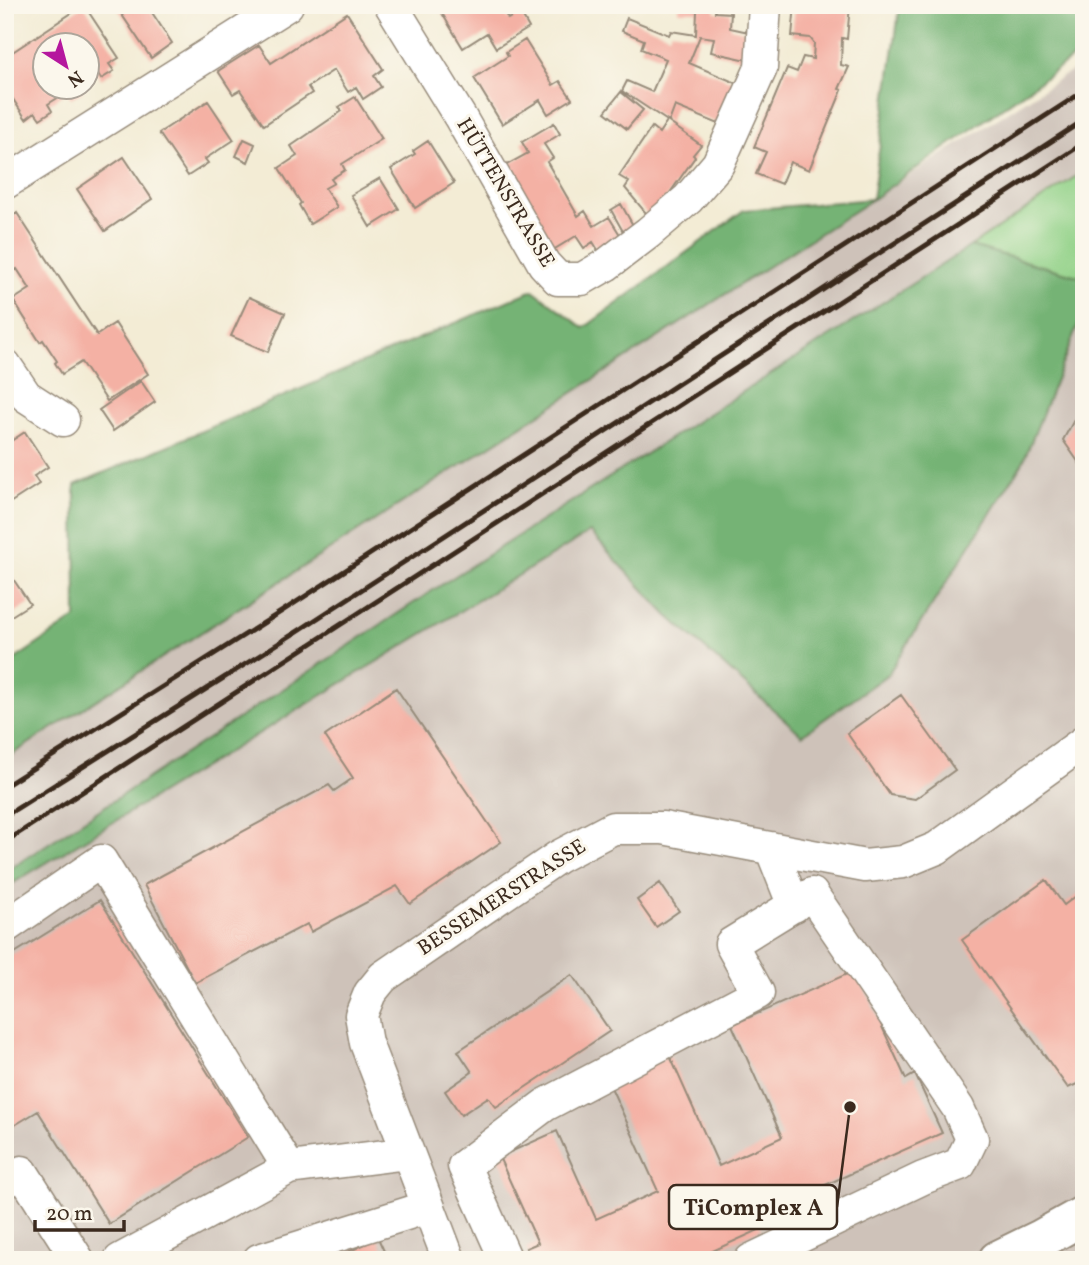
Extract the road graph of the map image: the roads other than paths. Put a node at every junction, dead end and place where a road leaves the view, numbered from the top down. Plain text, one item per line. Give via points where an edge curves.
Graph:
1 (286, 5) edge
2 (391, 5) edge
3 (765, 5) edge
4 (5, 183) edge
5 (5, 365) edge
6 (63, 420) dead end
7 (1084, 742) edge
8 (771, 848) junction
9 (794, 906) junction
10 (5, 927) edge
11 (408, 1153) junction
12 (289, 1168) junction
13 (5, 1182) edge
14 (428, 1207) junction
15 (1084, 1214) edge
16 (78, 1260) edge
17 (120, 1260) edge
18 (258, 1260) edge
19 (449, 1260) edge
20 (506, 1260) edge
21 (751, 1260) edge
22 (998, 1260) edge

1 - 4 street
2 - 3 street, HÜTTENSTRASSE via 544,264 558,279 582,279 649,233 688,199 718,164 761,68
5 - 6 street via 26,396
7 - 8 street, BESSEMERSTRASSE via 937,848 903,862 864,866
8 - 9 street
8 - 11 street, BESSEMERSTRASSE via 663,828 613,828 558,857 383,977 360,1015 366,1043
9 - 20 street via 731,944 758,993 545,1105 464,1166
9 - 21 street via 812,894 958,1108 972,1139 960,1164
10 - 12 street via 102,861
11 - 12 street
11 - 14 street, BESSEMERSTRASSE
12 - 17 street
13 - 16 street via 22,1172
14 - 18 street
14 - 19 street, BESSEMERSTRASSE
15 - 22 main road

